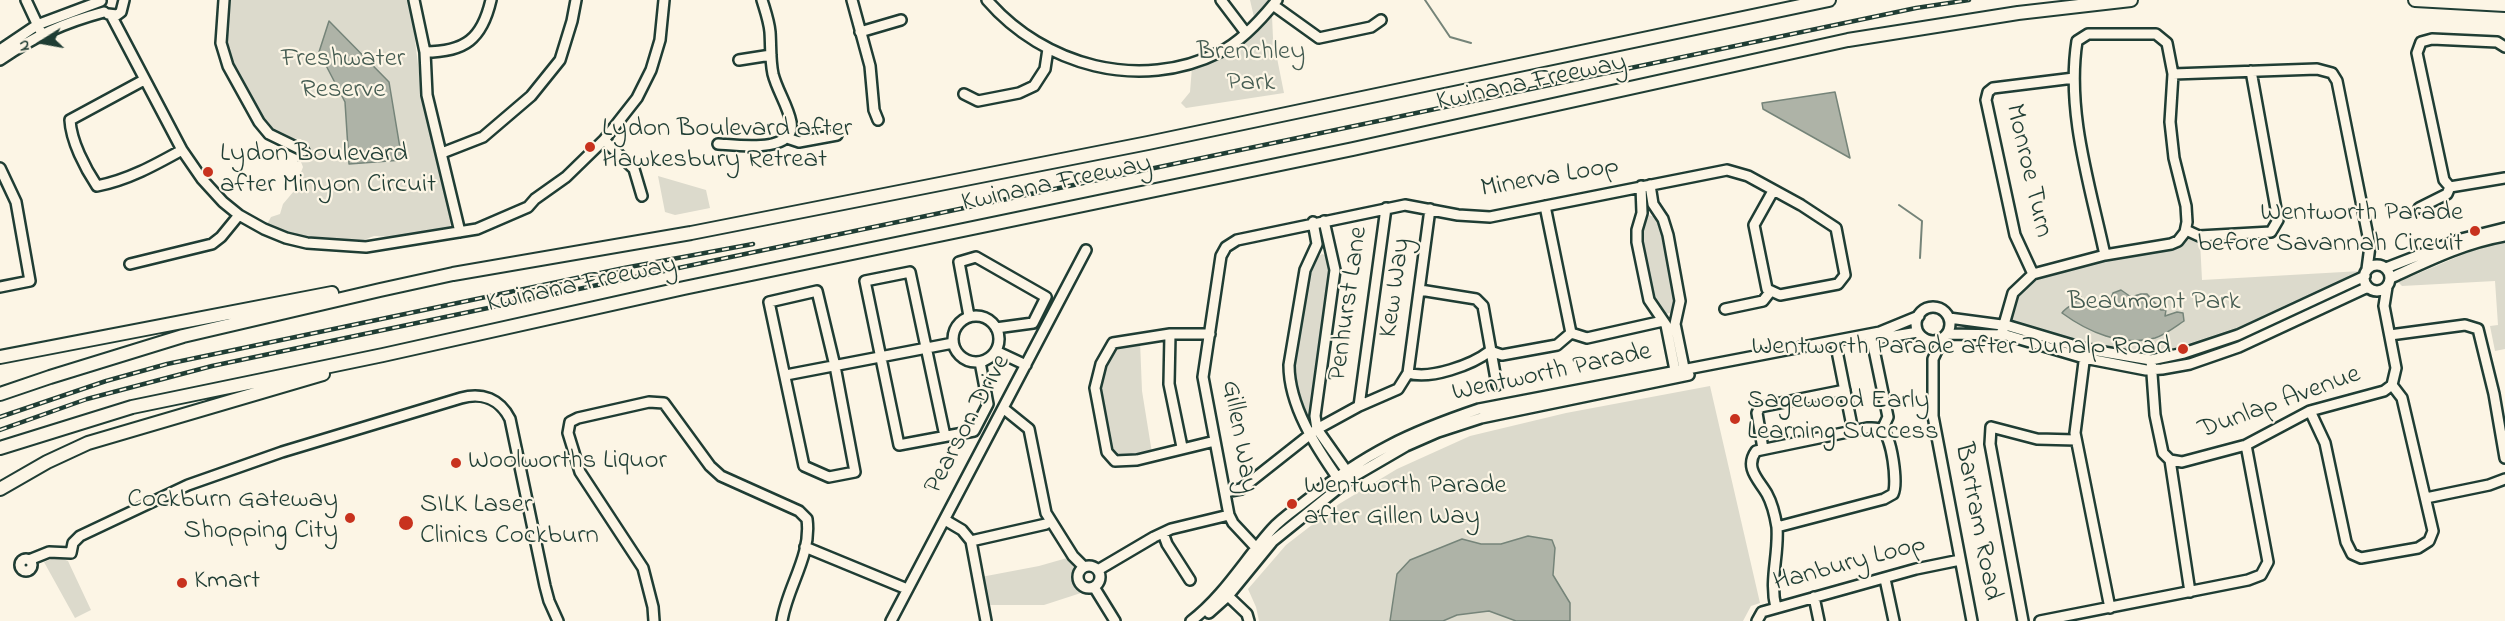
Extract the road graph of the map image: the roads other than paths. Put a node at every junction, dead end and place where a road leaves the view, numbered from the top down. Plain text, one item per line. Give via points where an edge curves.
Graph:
1 (26, 0) edge
2 (224, 0) edge
3 (414, 0) edge
4 (491, 0) edge
5 (576, 0) edge
6 (664, 0) edge
7 (762, 0) edge
8 (852, 0) edge
9 (987, 0) edge
10 (1221, 0) edge
11 (1829, 0) edge
12 (2131, 0) edge
13 (2415, 0) edge
14 (102, 1) edge
15 (1275, 2) edge
16 (125, 5) edge
17 (2505, 5) edge
18 (108, 14) junction
19 (901, 20) dead end
20 (1381, 20) dead end
21 (119, 27) junction
22 (39, 29) junction
23 (860, 32) junction
24 (1246, 33) junction
25 (2505, 47) edge
26 (1048, 49) junction
27 (0, 50) edge
28 (425, 52) junction
29 (771, 55) junction
30 (0, 60) edge
31 (739, 60) dead end
32 (2251, 71) junction
33 (2173, 74) junction
34 (2074, 78) junction
35 (144, 80) junction
36 (964, 94) dead end
37 (878, 120) dead end
38 (837, 135) dead end
39 (787, 138) junction
40 (604, 140) junction
41 (718, 144) dead end
42 (182, 150) junction
43 (304, 151) dead end
44 (442, 153) junction
45 (0, 168) edge
46 (2505, 178) edge
47 (1646, 186) junction
48 (2450, 187) junction
49 (1773, 191) junction
50 (642, 195) dead end
51 (1545, 206) junction
52 (1386, 208) junction
53 (2419, 208) dead end
54 (1430, 209) junction
55 (1657, 210) junction
56 (1642, 213) junction
57 (239, 214) junction
58 (1324, 221) junction
59 (1313, 222) junction
60 (2505, 228) edge
61 (2186, 230) junction
62 (460, 232) junction
63 (2505, 236) edge
64 (2370, 246) junction
65 (1226, 247) joint
66 (1086, 250) dead end
67 (1315, 250) junction
68 (1330, 250) junction
69 (2105, 255) junction
70 (130, 264) dead end
71 (2385, 267) junction
72 (2366, 272) junction
73 (2033, 274) junction
74 (2389, 283) junction
75 (0, 287) edge
76 (2372, 289) junction
77 (380, 290) junction
78 (1420, 290) junction
79 (1770, 292) junction
80 (2384, 306) junction
81 (1725, 309) dead end
82 (969, 316) junction
83 (1919, 316) junction
84 (1949, 318) junction
85 (1663, 321) junction
86 (996, 328) junction
87 (2002, 330) junction
88 (1571, 333) junction
89 (1170, 334) junction
90 (1209, 334) junction
91 (1920, 334) junction
92 (2390, 335) junction
93 (1945, 336) junction
94 (1872, 340) junction
95 (953, 343) junction
96 (1836, 346) junction
97 (926, 347) junction
98 (996, 351) junction
99 (1490, 351) junction
100 (2085, 353) junction
101 (383, 355) junction
102 (0, 357) edge
103 (880, 357) junction
104 (1933, 359) junction
105 (980, 362) junction
106 (1026, 365) junction
107 (2151, 365) junction
108 (835, 366) junction
109 (1408, 373) junction
110 (1680, 373) junction
111 (786, 375) junction
112 (1497, 385) dead end
113 (2392, 385) junction
114 (1845, 390) junction
115 (2505, 391) edge
116 (0, 394) edge
117 (2494, 394) junction
118 (1359, 406) junction
119 (1003, 408) junction
120 (2310, 411) junction
121 (1881, 430) junction
122 (1314, 431) junction
123 (1853, 431) junction
124 (945, 436) junction
125 (2076, 440) junction
126 (1215, 441) junction
127 (2246, 445) junction
128 (1182, 447) junction
129 (0, 448) edge
130 (1763, 449) junction
131 (2505, 458) edge
132 (2170, 460) junction
133 (1348, 474) junction
134 (2505, 479) edge
135 (1340, 480) junction
136 (0, 489) edge
137 (1225, 492) junction
138 (2426, 498) junction
139 (1229, 514) junction
140 (945, 520) junction
141 (1051, 521) junction
142 (1777, 527) junction
143 (1163, 532) junction
144 (971, 541) junction
145 (805, 547) junction
146 (1259, 551) junction
147 (1960, 560) junction
148 (31, 562) dead end
149 (1084, 567) junction
150 (1098, 570) junction
151 (1885, 579) junction
152 (1190, 580) dead end
153 (1094, 587) junction
154 (907, 589) junction
155 (2190, 592) junction
156 (1225, 593) junction
157 (1814, 597) junction
158 (652, 607) junction
159 (1776, 608) junction
160 (2110, 608) junction
161 (558, 621) edge
162 (654, 621) edge
163 (659, 621) edge
164 (782, 621) edge
165 (891, 621) edge
166 (986, 621) edge
167 (1115, 621) edge
168 (1191, 621) edge
169 (1201, 621) edge
170 (1248, 621) edge
171 (1757, 621) edge
172 (1819, 621) edge
173 (1894, 621) edge
174 (1972, 621) edge
175 (2023, 621) edge
176 (2040, 621) edge

1 - 22 street
2 - 43 street via 221,44 228,66 269,134
3 - 28 street
4 - 28 street via 486,22 471,42 444,52
5 - 44 street via 560,60 531,96 483,137
6 - 40 street via 660,40 651,70 632,108
7 - 29 street
8 - 23 street
9 - 26 street via 1008,22
10 - 24 street
11 - 77 highway, Kwinana Freeway via 1148,143
12 - 101 highway, Kwinana Freeway via 1848,40
13 - 17 highway
14 - 18 street
14 - 22 street
15 - 20 street via 1319,38 1364,29
15 - 24 street
16 - 18 street
16 - 21 street
18 - 21 street
18 - 22 street
19 - 23 street
21 - 35 street
22 - 27 street
22 - 30 street
23 - 37 street
24 - 26 street via 1221,52 1201,60 1143,71 1078,63
25 - 48 street via 2497,42 2432,39 2421,42 2417,52 2444,180
26 - 36 street via 1045,69 1034,86 978,101
28 - 44 street via 427,96
29 - 31 street
29 - 39 street via 777,89 792,124
32 - 33 street
32 - 61 street via 2278,220 2271,232 2199,236
32 - 64 street via 2317,69 2332,73 2337,81
33 - 34 street via 2167,43 2156,34 2088,34 2077,41
33 - 61 street via 2170,122 2186,206
34 - 69 street via 2076,118
34 - 73 street, Monroe Turn via 1993,88 1986,100 2015,235
35 - 42 street
35 - 42 street via 70,120 90,176 97,186 111,183 140,173
38 - 39 street via 799,142
39 - 41 street via 769,145
40 - 50 street via 634,169
40 - 62 street via 528,207 477,229
42 - 57 street via 207,185
44 - 62 street
45 - 75 street via 16,202 30,281
46 - 48 street
47 - 49 street, Minerva Loop via 1727,170 1748,176
47 - 51 street, Minerva Loop
47 - 55 street
47 - 56 street
48 - 53 street via 2447,194
49 - 79 street via 1754,225 1765,284
49 - 79 street, Minerva Loop via 1836,228 1845,275 1838,284 1780,295
51 - 54 street, Minerva Loop via 1490,217
51 - 88 street
52 - 54 street, Minerva Loop via 1405,205
52 - 58 street, Minerva Loop
52 - 118 street, Penhurst Lane
54 - 78 street, Kew Way
55 - 56 street
55 - 110 street via 1668,235 1680,301 1675,324
56 - 85 street via 1637,242 1649,300
57 - 62 street via 286,238 340,246 366,248
57 - 70 street via 212,244
58 - 59 street, Minerva Loop
58 - 68 street
59 - 65 street, Minerva Loop via 1237,240
59 - 67 street
60 - 71 street, Wentworth Parade via 2461,238
61 - 69 street via 2171,244
63 - 74 street, Wentworth Parade via 2463,246
64 - 71 street
64 - 72 street
65 - 90 street, Gillen Way via 1221,256
66 - 106 street, Pearson Drive
67 - 68 street
67 - 122 street via 1305,270 1289,372 1297,410
68 - 122 street via 1335,270
69 - 73 street
71 - 72 street, Wentworth Parade via 2375,265
71 - 74 street
72 - 76 street
72 - 107 street, Wentworth Parade via 2238,335
73 - 87 street via 2013,293
74 - 76 street, Wentworth Parade
74 - 80 street, Dunlap Avenue
76 - 80 street, Dunlap Avenue
76 - 107 street, Wentworth Parade via 2240,347 2190,364
77 - 102 highway via 360,289 275,303
77 - 116 highway, Kwinana Freeway via 183,336
78 - 99 street via 1476,298 1483,306
78 - 109 street, Kew Way
79 - 81 street via 1763,301
80 - 92 street, Dunlap Avenue
82 - 86 street via 985,317
82 - 86 street via 959,261 976,257 1046,297 1033,323
82 - 95 street via 958,323
83 - 84 street, Wentworth Parade via 1924,310 1937,308
83 - 91 street
83 - 110 street, Wentworth Parade via 1880,332
84 - 87 street, Wentworth Parade
84 - 93 street
85 - 88 street via 1587,338
85 - 110 street
86 - 98 street
87 - 93 street, Wentworth Parade
87 - 100 street, Wentworth Parade
88 - 99 street via 1557,345 1502,356
89 - 90 street
89 - 128 street via 1169,384
89 - 128 street via 1113,343 1101,364 1095,388 1107,452 1115,461 1137,460
90 - 126 street, Gillen Way via 1203,376
91 - 93 street, Wentworth Parade via 1933,341
91 - 94 street, Wentworth Parade
91 - 104 street, Bartram Road
92 - 113 street, Dunlap Avenue via 2396,368
92 - 117 street via 2465,325 2478,329
93 - 104 street, Bartram Road
94 - 96 street, Wentworth Parade
94 - 121 street via 1888,417
95 - 97 street
95 - 105 street via 965,360
96 - 110 street, Wentworth Parade
96 - 114 street
97 - 103 street
97 - 103 street via 910,272 865,281
97 - 124 street
98 - 105 street
98 - 106 street
99 - 109 street via 1477,362 1420,377
99 - 112 street
100 - 107 street, Wentworth Parade
100 - 125 street
101 - 129 highway, Kwinana Freeway via 132,407
101 - 136 highway via 88,443
103 - 108 street
103 - 124 street via 899,445
104 - 147 street, Bartram Road via 1933,416
105 - 124 street via 988,404 974,431
106 - 119 street, Pearson Drive
107 - 132 street, Dunlap Avenue via 2155,415 2163,453
108 - 111 street
108 - 111 street via 817,291 769,302
108 - 111 street via 855,472 829,477 804,466
109 - 118 street via 1398,389
110 - 133 street, Wentworth Parade via 1479,409 1401,438
113 - 120 street, Dunlap Avenue via 2384,391
113 - 138 street via 2402,398
114 - 123 street
114 - 130 street via 1760,407 1757,413
115 - 117 street
117 - 131 street
118 - 122 street
119 - 140 street, Pearson Drive
119 - 141 street via 1029,429 1046,513
120 - 127 street, Dunlap Avenue
120 - 138 street via 2325,444 2352,554 2361,558 2418,548 2429,541 2433,531
121 - 123 street
121 - 142 street via 1887,437 1895,477 1893,494
122 - 133 street
122 - 135 street
122 - 137 street via 1241,489
123 - 130 street
125 - 160 street
125 - 175 street via 2037,439 1990,427
126 - 128 street
126 - 137 street, Gillen Way
127 - 132 street, Dunlap Avenue via 2182,462
127 - 155 street via 2268,562 2261,574 2248,580
130 - 142 street via 1754,455 1751,464 1772,505
132 - 155 street
133 - 135 street, Wentworth Parade
134 - 138 street via 2489,486
135 - 146 street, Wentworth Parade
137 - 139 street, Gillen Way
139 - 143 street
139 - 146 street, Gillen Way
140 - 144 street
140 - 154 street, Pearson Drive
141 - 144 street
141 - 149 street
142 - 159 street via 1772,587
143 - 150 street
143 - 152 street
144 - 166 street
145 - 154 street
145 - 158 street via 804,515 721,476 664,403 649,402 573,420 568,433 580,472 640,562
145 - 164 street
146 - 156 street, Wentworth Parade
147 - 151 street, Hanbury Loop
147 - 174 street, Bartram Road
148 - 161 street via 53,551 71,553 74,541 90,531 222,472 453,400 480,396 499,404 510,419 546,593
149 - 150 street
149 - 153 street via 1077,576 1079,584
150 - 153 street via 1099,582
151 - 157 street, Hanbury Loop
151 - 173 street
153 - 167 street
154 - 165 street, Pearson Drive
155 - 160 street
156 - 168 street, Wentworth Parade
156 - 169 street, Wentworth Parade
156 - 170 street via 1247,614
157 - 159 street, Hanbury Loop
157 - 172 street
158 - 162 street
158 - 163 street
159 - 171 street, Hanbury Loop via 1762,612
160 - 176 street

